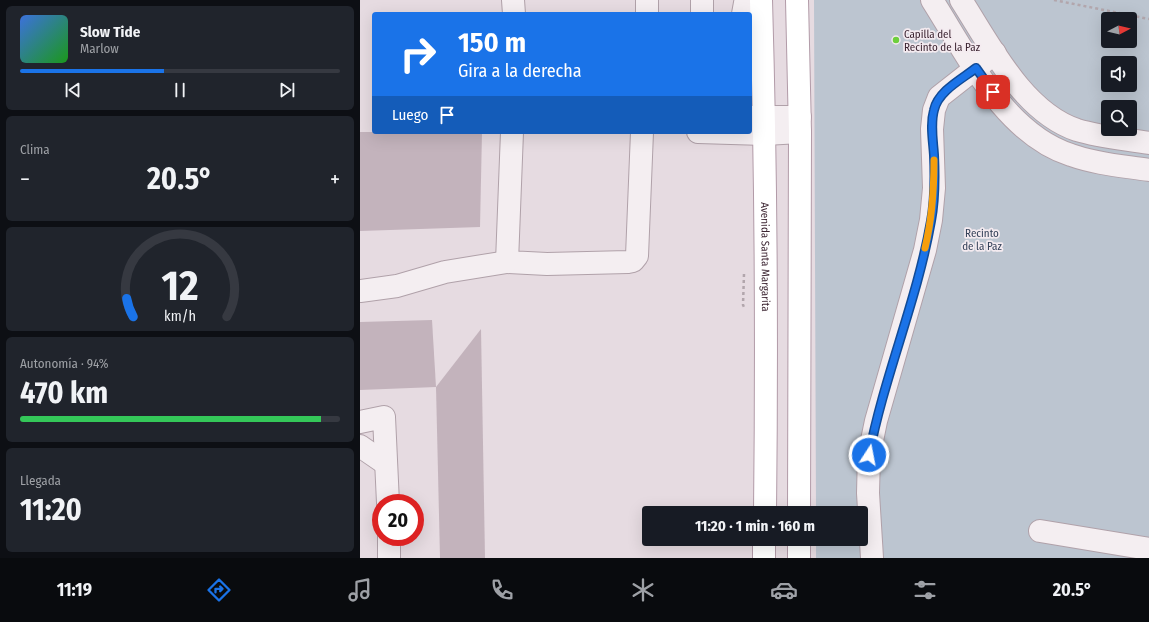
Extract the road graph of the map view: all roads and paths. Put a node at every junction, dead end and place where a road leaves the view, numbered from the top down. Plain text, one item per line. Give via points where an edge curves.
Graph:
1 (513, 0) edge
2 (647, 0) edge
3 (702, 0) edge
4 (750, 0) edge
5 (761, 0) edge
6 (797, 0) edge
7 (932, 0) edge
8 (961, 0) edge
9 (1054, 0) edge
10 (514, 12) edge
11 (646, 12) edge
12 (702, 12) edge
13 (744, 12) edge
14 (1149, 19) edge
15 (995, 53) junction
16 (976, 68) junction
17 (760, 122) edge
18 (800, 124) junction
19 (512, 134) edge
20 (642, 134) edge
21 (1149, 143) edge
22 (1149, 170) edge
23 (507, 262) junction
24 (360, 291) edge
25 (360, 422) edge
26 (360, 446) edge
27 (386, 464) junction
28 (388, 494) edge
29 (765, 506) edge
30 (799, 506) edge
31 (1040, 531) dead end
32 (389, 546) edge
33 (764, 546) edge
34 (799, 546) edge
35 (1149, 549) edge
36 (389, 558) edge
37 (764, 558) edge
38 (799, 558) edge
39 (872, 558) edge

1 - 10 street
2 - 11 street
3 - 12 street
4 - 13 street via 746,3
5 - 17 main road, Avenida Santa Margarita
6 - 18 main road
7 - 16 street
8 - 15 street
9 - 14 path
15 - 16 street
15 - 21 street via 1032,101 1058,121 1076,130 1099,136
16 - 22 street via 1009,115 1023,128 1053,147 1096,162
16 - 39 street via 938,97 934,110 934,188 931,220 869,455 868,493
17 - 18 street
17 - 29 main road, Avenida Santa Margarita via 767,331
18 - 30 main road
19 - 23 street
20 - 23 street via 637,256 633,261 547,264
23 - 24 street via 445,272 397,286
25 - 27 street via 384,417
26 - 27 street
27 - 28 street
31 - 35 street
32 - 36 street
33 - 37 main road
34 - 38 main road

